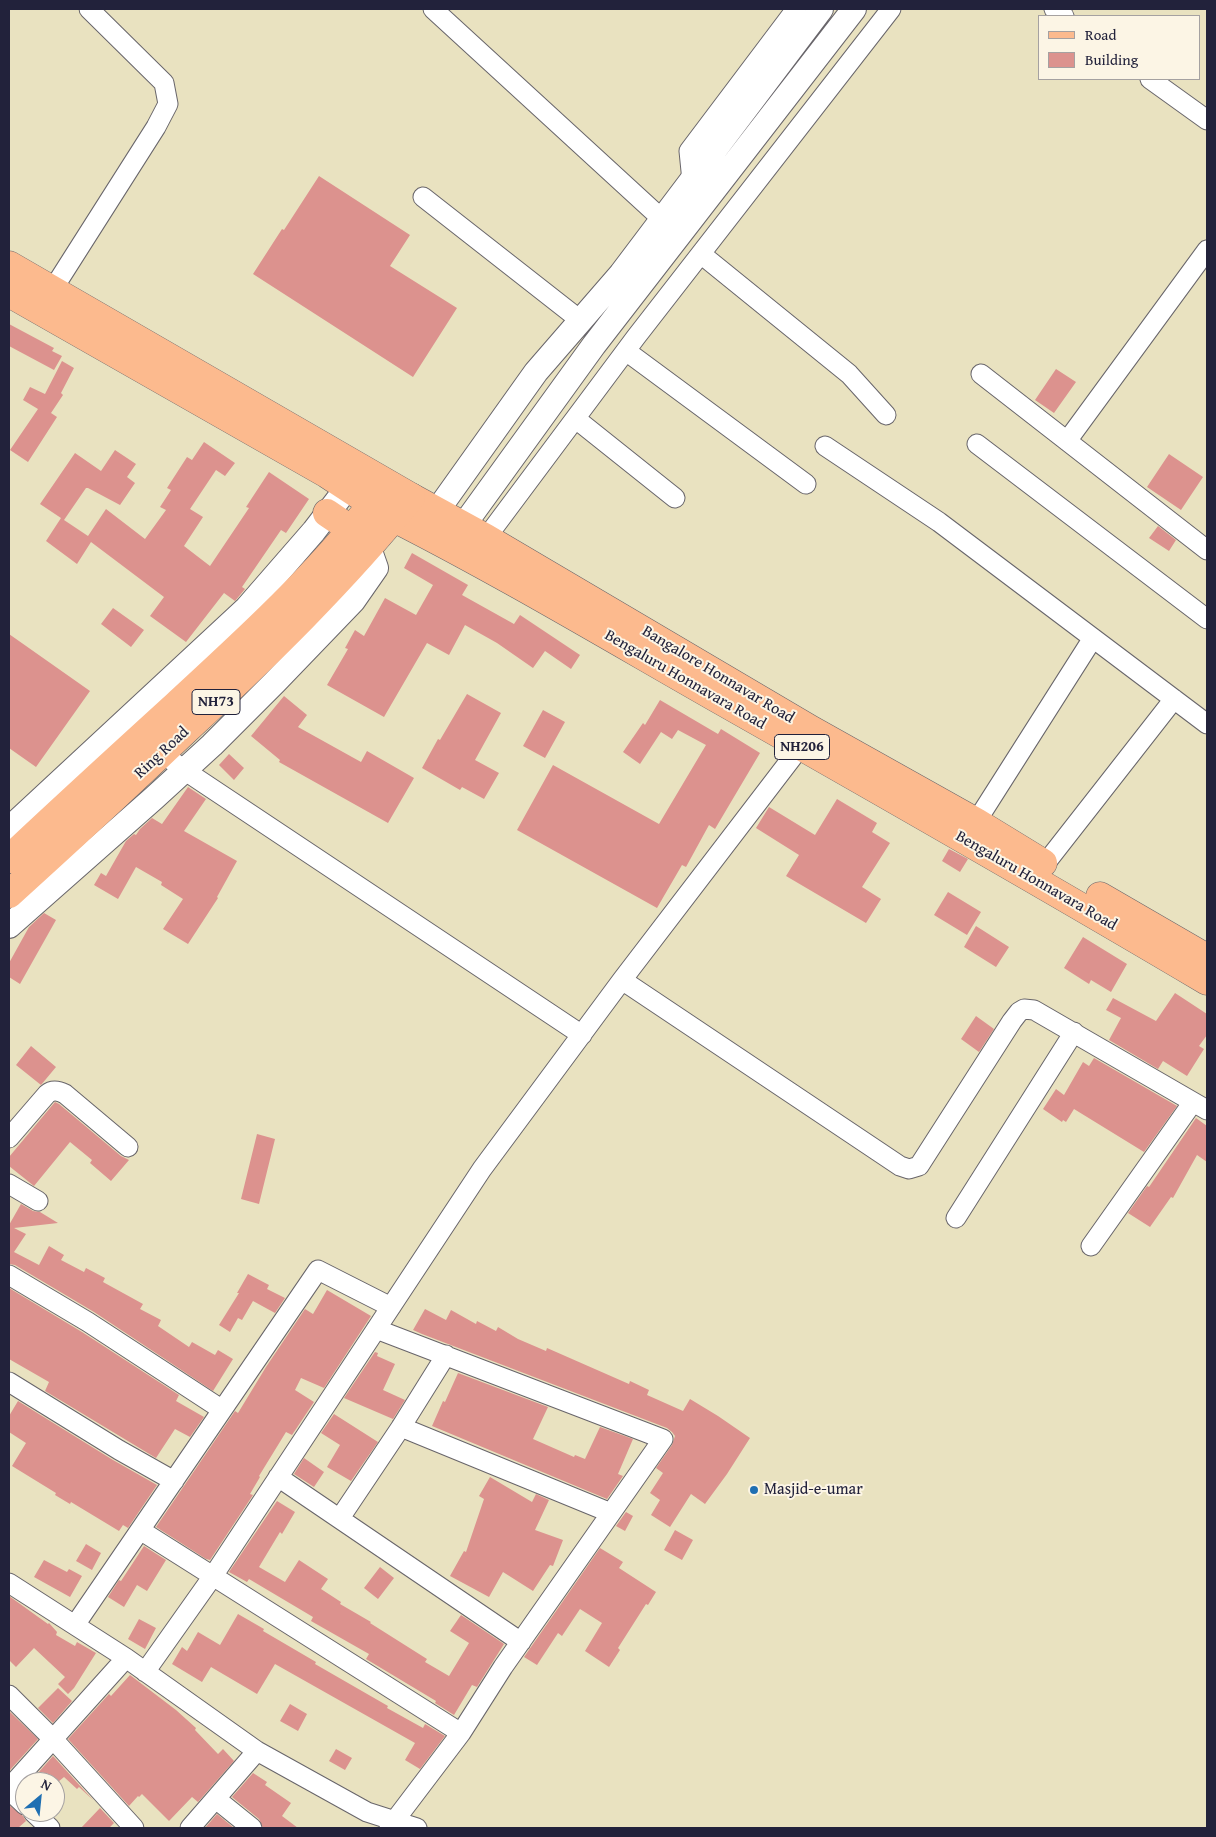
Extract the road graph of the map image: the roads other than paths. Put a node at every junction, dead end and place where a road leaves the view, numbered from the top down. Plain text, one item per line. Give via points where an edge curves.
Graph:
1 (89, 9) edge
2 (433, 9) edge
3 (796, 9) edge
4 (822, 9) edge
5 (854, 9) edge
6 (890, 9) edge
7 (1151, 80) edge
8 (1207, 120) edge
9 (692, 181) junction
10 (422, 197) dead end
11 (663, 220) junction
12 (1207, 250) edge
13 (701, 254) junction
14 (9, 265) edge
15 (53, 289) junction
16 (9, 293) edge
17 (580, 320) junction
18 (626, 351) junction
19 (980, 374) dead end
20 (886, 415) dead end
21 (576, 419) junction
22 (1067, 441) junction
23 (977, 444) dead end
24 (825, 446) dead end
25 (806, 484) dead end
26 (347, 488) junction
27 (411, 497) joint
28 (675, 498) dead end
29 (385, 502) junction
30 (327, 513) junction
31 (429, 522) junction
32 (466, 537) junction
33 (361, 539) junction
34 (1207, 550) edge
35 (1207, 619) edge
36 (1093, 638) junction
37 (198, 670) junction
38 (1174, 699) junction
39 (1207, 724) edge
40 (801, 746) junction
41 (162, 753) junction
42 (92, 767) junction
43 (184, 770) junction
44 (976, 822) junction
45 (9, 829) edge
46 (9, 858) edge
47 (1045, 864) junction
48 (9, 894) edge
49 (9, 926) edge
50 (1207, 958) edge
51 (622, 980) junction
52 (1207, 980) edge
53 (1074, 1032) junction
54 (582, 1035) junction
55 (1200, 1106) edge
56 (9, 1138) edge
57 (128, 1147) dead end
58 (9, 1184) edge
59 (38, 1201) dead end
60 (956, 1218) dead end
61 (1091, 1246) dead end
62 (9, 1275) edge
63 (391, 1307) junction
64 (376, 1329) junction
65 (446, 1355) junction
66 (9, 1382) edge
67 (221, 1409) junction
68 (401, 1427) junction
69 (278, 1477) junction
70 (174, 1481) junction
71 (611, 1513) junction
72 (340, 1518) junction
73 (140, 1530) junction
74 (213, 1576) junction
75 (9, 1583) edge
76 (75, 1625) junction
77 (520, 1642) junction
78 (126, 1658) junction
79 (145, 1672) junction
80 (9, 1695) edge
81 (461, 1733) junction
82 (53, 1739) junction
83 (258, 1751) junction
84 (9, 1789) edge
85 (216, 1799) junction
86 (392, 1824) edge
87 (134, 1828) edge
88 (190, 1828) edge
89 (252, 1828) edge
90 (417, 1828) edge

1 - 15 street via 164,83 168,104
2 - 11 street
3 - 9 street via 689,151
4 - 9 street
5 - 32 street via 594,345
6 - 13 street
7 - 8 street
9 - 11 street
10 - 17 street
11 - 17 street
12 - 22 street
13 - 18 street
13 - 20 street via 849,374
14 - 15 main road
15 - 29 main road
16 - 26 main road
17 - 31 street via 536,372
18 - 21 street
18 - 25 street
19 - 22 street
21 - 28 street
21 - 32 street
22 - 34 street
23 - 35 street
24 - 36 street via 939,522
26 - 29 main road
26 - 30 street
27 - 29 main road, Ring Road / NH73
27 - 31 main road, Bangalore Honnavar Road / NH206
29 - 31 main road, NH206
29 - 33 main road, Ring Road / NH73
30 - 33 main road
30 - 37 street
31 - 32 main road, Bangalore Honnavar Road / NH206
32 - 40 main road, Bengaluru Honnavara Road / NH206
32 - 44 main road, Bangalore Honnavar Road / NH206
33 - 37 main road, Ring Road / NH73 via 306,580 241,646
33 - 41 main road, Ring Road / NH73 via 320,601
33 - 43 street via 376,568 353,601
36 - 38 street
36 - 44 street
37 - 42 main road, Ring Road / NH73
38 - 39 street
38 - 47 street
40 - 51 street
40 - 52 main road, Bengaluru Honnavara Road / NH206
41 - 43 street
41 - 48 main road, Ring Road / NH73
42 - 45 street
42 - 46 main road, Ring Road / NH73
43 - 49 street
43 - 54 street
44 - 47 main road, Bangalore Honnavar Road / NH206
47 - 50 main road, Bangalore Honnavar Road / NH206
51 - 53 street via 909,1169 919,1166 1019,1012 1034,1010
51 - 54 street
53 - 55 street
53 - 60 street
54 - 63 street via 482,1169
55 - 61 street
56 - 57 street via 50,1091 58,1091
58 - 59 street
62 - 67 street
63 - 64 street
63 - 67 street via 318,1270
64 - 65 street
64 - 69 street
65 - 68 street
65 - 71 street via 663,1438
66 - 70 street
67 - 70 street
68 - 71 street
68 - 72 street
69 - 72 street
69 - 74 street
70 - 73 street
71 - 77 street
72 - 77 street
73 - 74 street
73 - 76 street
74 - 79 street
74 - 81 street
75 - 76 street
76 - 78 street
77 - 81 street
78 - 79 street
78 - 82 street
79 - 83 street
80 - 82 street
81 - 86 street
82 - 84 street
82 - 87 street
83 - 85 street
83 - 86 street
85 - 88 street
85 - 89 street
86 - 90 street

